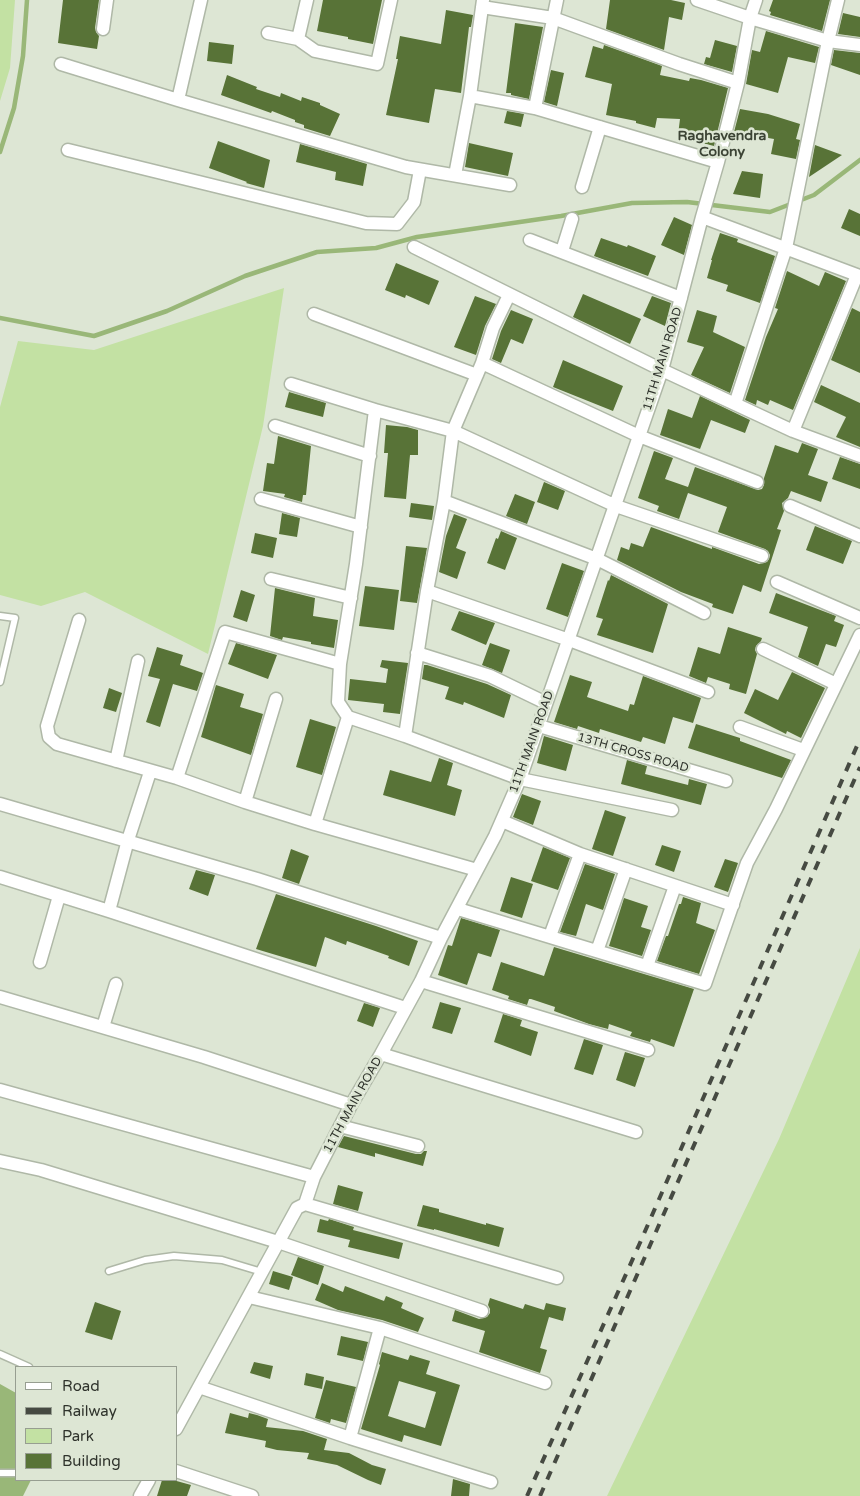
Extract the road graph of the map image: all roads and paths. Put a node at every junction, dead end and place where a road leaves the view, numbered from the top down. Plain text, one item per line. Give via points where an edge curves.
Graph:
1 (107, 0) edge
2 (201, 0) edge
3 (307, 0) edge
4 (391, 0) edge
5 (557, 0) edge
6 (697, 0) edge
7 (756, 0) edge
8 (838, 0) edge
9 (482, 4) edge
10 (553, 18) junction
11 (750, 18) junction
12 (103, 29) dead end
13 (268, 33) dead end
14 (298, 39) junction
15 (828, 41) junction
16 (860, 44) edge
17 (61, 64) dead end
18 (738, 83) junction
19 (470, 96) junction
20 (178, 100) junction
21 (535, 108) junction
22 (600, 127) junction
23 (68, 150) dead end
24 (718, 162) junction
25 (420, 170) junction
26 (455, 175) junction
27 (510, 185) dead end
28 (582, 187) dead end
29 (702, 217) junction
30 (572, 219) dead end
31 (530, 240) dead end
32 (414, 247) dead end
33 (786, 248) junction
34 (562, 251) junction
35 (859, 272) edge
36 (509, 295) junction
37 (681, 298) junction
38 (314, 314) dead end
39 (480, 369) junction
40 (662, 370) junction
41 (291, 384) dead end
42 (735, 404) junction
43 (375, 410) junction
44 (276, 426) dead end
45 (453, 431) junction
46 (793, 431) junction
47 (639, 436) junction
48 (370, 456) junction
49 (860, 456) edge
50 (757, 482) dead end
51 (261, 499) dead end
52 (444, 501) junction
53 (616, 506) junction
54 (790, 506) dead end
55 (360, 527) junction
56 (860, 536) edge
57 (762, 556) dead end
58 (598, 559) junction
59 (271, 579) dead end
60 (777, 582) dead end
61 (427, 591) junction
62 (350, 598) junction
63 (704, 612) dead end
64 (0, 616) edge
65 (860, 618) edge
66 (79, 620) dead end
67 (860, 635) edge
68 (569, 640) junction
69 (763, 649) dead end
70 (417, 653) junction
71 (138, 661) dead end
72 (340, 664) junction
73 (0, 682) edge
74 (836, 684) junction
75 (708, 692) dead end
76 (276, 699) dead end
77 (546, 703) junction
78 (348, 717) junction
79 (539, 726) junction
80 (740, 727) dead end
81 (405, 736) junction
82 (803, 750) junction
83 (116, 761) junction
84 (150, 772) junction
85 (177, 778) junction
86 (520, 779) junction
87 (726, 781) dead end
88 (245, 802) junction
89 (0, 804) edge
90 (672, 810) dead end
91 (502, 821) junction
92 (315, 824) junction
93 (128, 840) junction
94 (580, 854) junction
95 (626, 869) junction
96 (477, 870) junction
97 (0, 877) edge
98 (675, 886) junction
99 (59, 896) junction
100 (733, 905) junction
101 (458, 909) junction
102 (109, 911) junction
103 (550, 936) junction
104 (441, 938) junction
105 (597, 951) junction
106 (40, 962) dead end
107 (646, 966) junction
108 (420, 981) junction
109 (116, 984) dead end
110 (0, 997) edge
111 (405, 1008) junction
112 (103, 1027) junction
113 (648, 1050) dead end
114 (381, 1054) junction
115 (0, 1090) edge
116 (351, 1105) junction
117 (340, 1126) junction
118 (636, 1132) dead end
119 (418, 1146) dead end
120 (0, 1161) edge
121 (314, 1177) junction
122 (305, 1204) junction
123 (278, 1242) junction
124 (109, 1271) dead end
125 (262, 1272) junction
126 (557, 1278) dead end
127 (249, 1297) junction
128 (482, 1310) dead end
129 (380, 1328) junction
130 (0, 1354) edge
131 (27, 1366) edge
132 (545, 1383) dead end
133 (199, 1387) junction
134 (178, 1425) edge
135 (350, 1438) junction
136 (178, 1472) edge
137 (0, 1473) edge
138 (15, 1473) edge
139 (148, 1481) edge
140 (491, 1482) dead end
141 (140, 1496) edge
142 (252, 1496) edge

1 - 12 street
2 - 20 street
3 - 14 street
4 - 14 street via 377,64 315,51
5 - 10 street
6 - 11 street
7 - 11 street, 11TH MAIN ROAD
8 - 15 street
9 - 10 street
9 - 19 street
10 - 18 street
10 - 21 street
11 - 15 street
11 - 18 street, 11TH MAIN ROAD
13 - 14 street
15 - 16 street
15 - 33 street
17 - 20 street
18 - 24 street, 11TH MAIN ROAD
19 - 21 street
19 - 26 street
20 - 25 street
21 - 22 street
22 - 24 street
22 - 28 street
23 - 25 street via 366,223 397,224 414,202
24 - 29 street, 11TH MAIN ROAD
25 - 26 street
26 - 27 street
29 - 33 street
29 - 37 street, 11TH MAIN ROAD
30 - 34 street
31 - 34 street
32 - 36 street
33 - 35 street
33 - 42 street
34 - 37 street
35 - 46 street
36 - 39 street via 493,328
36 - 40 street
37 - 40 street, 11TH MAIN ROAD
38 - 39 street
39 - 45 street
39 - 47 street
40 - 42 street
40 - 47 street, 11TH MAIN ROAD
41 - 43 street
42 - 46 street
43 - 45 street
43 - 48 street
44 - 48 street
45 - 52 street
45 - 53 street
46 - 49 street
47 - 50 street
47 - 53 street, 11TH MAIN ROAD
48 - 55 street
51 - 55 street
52 - 58 street
52 - 61 street
53 - 57 street
53 - 58 street, 11TH MAIN ROAD
54 - 56 street
55 - 62 street
58 - 63 street
58 - 68 street, 11TH MAIN ROAD
59 - 62 street
60 - 65 street
61 - 68 street
61 - 70 street
62 - 72 street
64 - 73 lane via 15,618
66 - 83 street via 47,726 49,737 57,744
67 - 74 street
68 - 75 street
68 - 77 street, 11TH MAIN ROAD
69 - 74 street
70 - 77 street via 490,676
70 - 81 street
71 - 83 street
72 - 78 street via 338,702
72 - 85 street via 224,632
74 - 82 street
76 - 88 street
77 - 79 street, 11TH MAIN ROAD
78 - 81 street
78 - 92 street
79 - 86 street, 11TH MAIN ROAD
79 - 87 street, 13TH CROSS ROAD
80 - 82 street
81 - 86 street
82 - 100 street via 748,863
83 - 84 street
84 - 85 street
84 - 93 street
85 - 88 street
86 - 90 street
86 - 91 street, 11TH MAIN ROAD
88 - 92 street
89 - 93 street
91 - 94 street
91 - 96 street, 11TH MAIN ROAD
92 - 96 street
93 - 102 street
93 - 104 street
94 - 95 street
94 - 103 street
95 - 98 street
95 - 105 street
96 - 101 street, 11TH MAIN ROAD
97 - 99 street
98 - 100 street
98 - 107 street
99 - 102 street
99 - 106 street
100 - 107 street via 705,984
101 - 103 street
101 - 104 street, 11TH MAIN ROAD
102 - 111 street
103 - 105 street
104 - 108 street, 11TH MAIN ROAD
105 - 107 street
108 - 111 street, 11TH MAIN ROAD
108 - 113 street
109 - 112 street
110 - 112 street
111 - 114 street, 11TH MAIN ROAD
112 - 116 street
114 - 116 street, 11TH MAIN ROAD
114 - 118 street
115 - 121 street
116 - 117 street, 11TH MAIN ROAD
117 - 119 street
117 - 121 street, 11TH MAIN ROAD
120 - 123 street via 41,1170
121 - 122 street, 11TH MAIN ROAD
122 - 123 street, 11TH MAIN ROAD via 297,1208
122 - 126 street
123 - 125 street, 11TH MAIN ROAD
123 - 128 street
124 - 125 lane via 145,1260 174,1256 222,1260
125 - 127 street, 11TH MAIN ROAD
127 - 129 street
127 - 133 street, 11TH MAIN ROAD
129 - 132 street
129 - 135 street
130 - 131 lane
133 - 134 street, 11TH MAIN ROAD
133 - 135 street
135 - 140 street
136 - 142 street
137 - 138 lane
139 - 141 street

